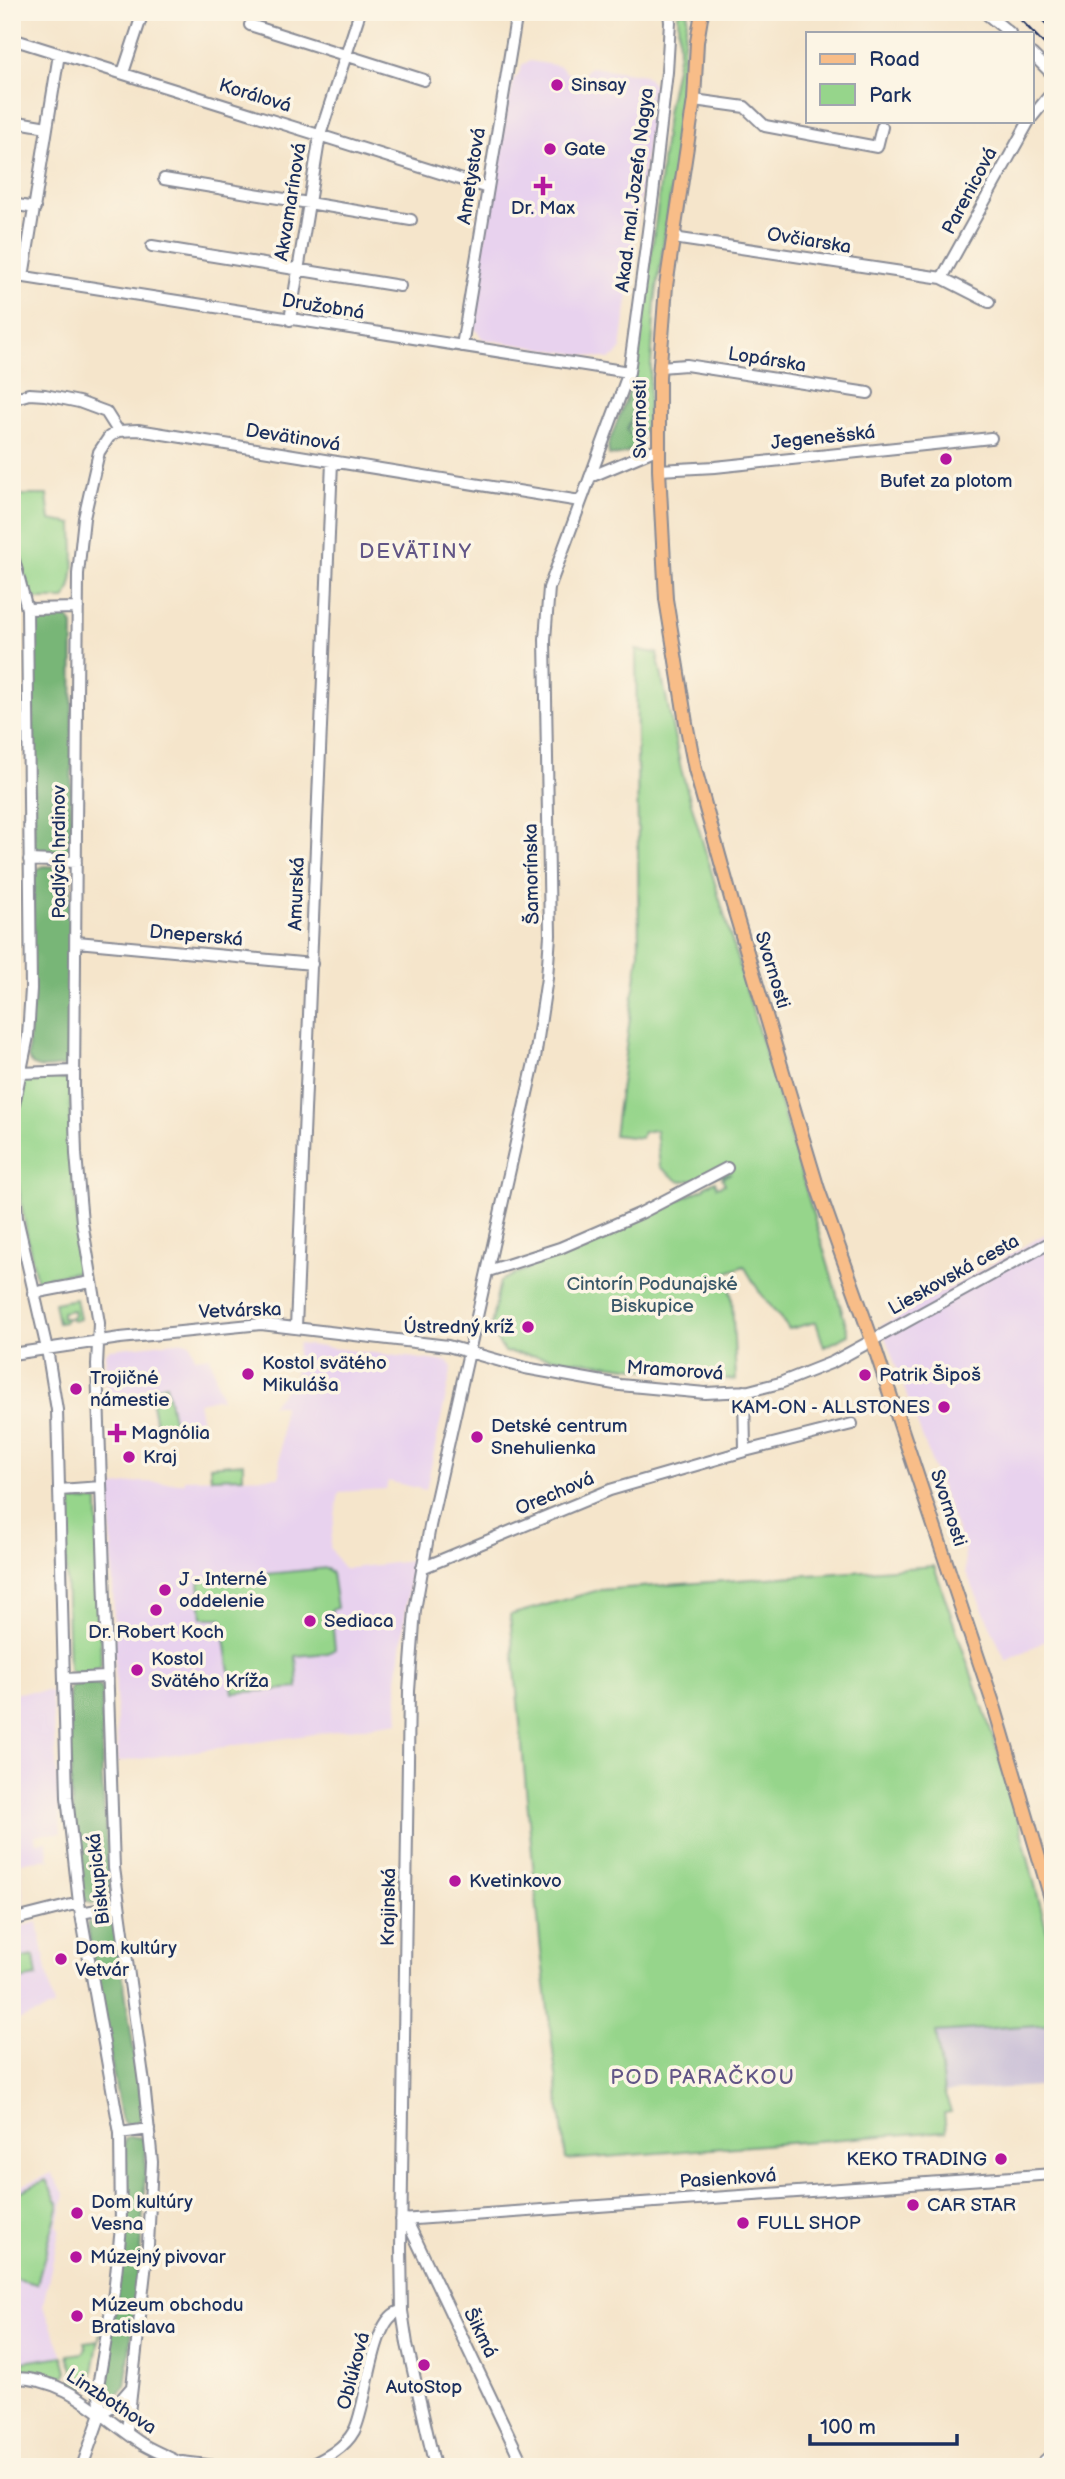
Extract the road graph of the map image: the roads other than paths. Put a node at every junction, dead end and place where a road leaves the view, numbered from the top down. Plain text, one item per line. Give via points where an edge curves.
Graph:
1 (142, 12) edge
2 (360, 12) edge
3 (517, 12) edge
4 (668, 12) edge
5 (702, 12) edge
6 (984, 12) edge
7 (250, 25) dead end
8 (1009, 32) edge
9 (12, 39) edge
10 (59, 54) junction
11 (346, 56) junction
12 (1034, 56) edge
13 (123, 73) junction
14 (1053, 75) edge
15 (424, 80) dead end
16 (1053, 91) edge
17 (694, 100) junction
18 (1034, 114) edge
19 (12, 121) edge
20 (1028, 122) edge
21 (47, 127) junction
22 (881, 127) dead end
23 (320, 135) junction
24 (164, 179) dead end
25 (488, 188) junction
26 (309, 202) junction
27 (12, 204) edge
28 (35, 208) junction
29 (411, 220) dead end
30 (673, 232) junction
31 (152, 246) dead end
32 (298, 270) junction
33 (18, 276) edge
34 (942, 278) junction
35 (400, 286) dead end
36 (989, 303) dead end
37 (290, 320) junction
38 (463, 346) junction
39 (660, 367) junction
40 (629, 372) junction
41 (868, 393) dead end
42 (12, 400) edge
43 (118, 431) junction
44 (991, 438) dead end
45 (659, 448) junction
46 (332, 462) junction
47 (659, 470) junction
48 (590, 477) junction
49 (580, 501) junction
50 (12, 552) edge
51 (78, 608) junction
52 (27, 610) junction
53 (29, 860) junction
54 (76, 862) junction
55 (77, 942) junction
56 (312, 964) junction
57 (74, 1071) junction
58 (16, 1075) edge
59 (12, 1143) edge
60 (12, 1151) edge
61 (727, 1168) dead end
62 (1053, 1241) edge
63 (488, 1272) junction
64 (91, 1282) junction
65 (33, 1293) junction
66 (296, 1327) junction
67 (872, 1340) junction
68 (99, 1342) junction
69 (47, 1349) junction
70 (469, 1351) junction
71 (12, 1354) edge
72 (744, 1391) junction
73 (852, 1424) dead end
74 (745, 1451) junction
75 (101, 1487) junction
76 (60, 1490) junction
77 (422, 1569) junction
78 (106, 1677) junction
79 (65, 1679) junction
80 (1053, 1905) edge
81 (118, 1906) junction
82 (80, 1908) junction
83 (12, 1920) edge
84 (149, 2129) junction
85 (120, 2133) junction
86 (1053, 2174) edge
87 (404, 2219) junction
88 (402, 2311) junction
89 (12, 2378) edge
90 (131, 2387) junction
91 (101, 2413) junction
92 (127, 2431) junction
93 (1053, 2453) edge
94 (183, 2464) edge
95 (82, 2467) edge
96 (224, 2467) edge
97 (307, 2467) edge
98 (435, 2467) edge
99 (524, 2467) edge
100 (1038, 2467) edge

1 - 13 street
2 - 11 street, Akvamarínová
3 - 25 street, Ametystová
4 - 40 street, Akad. mal. Jozefa Nagya via 661,126
5 - 17 main road, Svornosti
6 - 8 street
7 - 11 street
9 - 10 street, Korálová
10 - 13 street, Korálová
10 - 21 street
11 - 15 street
11 - 23 street, Akvamarínová
12 - 14 street
13 - 23 street, Korálová
16 - 18 street, Parenicová
17 - 22 street via 745,107 765,126 877,146
17 - 30 main road, Svornosti
19 - 21 street
20 - 34 street, Parenicová
21 - 28 street
23 - 25 street, Korálová
23 - 26 street, Akvamarínová
24 - 26 street
25 - 38 street, Ametystová
26 - 29 street
26 - 32 street, Akvamarínová
27 - 28 street
28 - 33 street
30 - 34 street, Ovčiarska via 680,239
30 - 39 main road, Svornosti
31 - 32 street
32 - 35 street
32 - 37 street, Akvamarínová
33 - 37 street, Družobná
34 - 36 street, Ovčiarska
37 - 38 street, Družobná
38 - 40 street, Družobná
39 - 41 street, Lopárska via 685,365
39 - 45 main road, Svornosti
40 - 48 street, Šamorínska
42 - 43 street via 29,394 79,402 106,412
43 - 46 street, Devätinová via 138,430
43 - 51 street, Padlých hrdinov via 99,452 80,545
44 - 47 street, Jegenešská
45 - 47 main road, Svornosti
45 - 48 street
46 - 49 street, Devätinová
46 - 56 street, Amurská
47 - 67 main road, Svornosti via 667,599 695,769 814,1176
48 - 49 street, Šamorínska
49 - 63 street, Šamorínska via 551,577 545,614 547,978 535,1058
50 - 52 street, Padlých hrdinov
51 - 52 street
51 - 54 street, Padlých hrdinov
52 - 53 street, Padlých hrdinov
53 - 54 street
53 - 58 street, Padlých hrdinov via 31,989 28,1036
54 - 55 street, Padlých hrdinov
55 - 56 street, Dneperská
55 - 57 street, Padlých hrdinov
56 - 66 street, Amurská
57 - 58 street
57 - 64 street, Padlých hrdinov via 76,1154
58 - 59 street, Padlých hrdinov
60 - 65 street via 17,1218
61 - 63 street via 618,1223
62 - 67 street, Lieskovská cesta
63 - 70 street, Šamorínska
64 - 65 street
64 - 68 street
65 - 69 street
66 - 68 street, Vetvárska via 250,1324
66 - 70 street, Vetvárska
67 - 72 street, Mramorová via 816,1370
67 - 80 main road, Svornosti via 995,1709
68 - 69 street, Vetvárska
68 - 75 street
69 - 71 street, Vetvárska
69 - 76 street via 57,1410
70 - 72 street, Mramorová via 525,1368 620,1385 705,1393
70 - 77 street, Krajinská
72 - 74 street
73 - 74 street, Orechová
74 - 77 street, Orechová via 610,1490
75 - 76 street
75 - 78 street, Biskupická
76 - 79 street, Biskupická
77 - 87 street, Krajinská via 409,1691
78 - 79 street
78 - 81 street, Biskupická
79 - 82 street, Biskupická via 67,1797
81 - 82 street
81 - 84 street, Biskupická
82 - 83 street
82 - 85 street, Biskupická
84 - 85 street
84 - 90 street, Biskupická via 148,2245
85 - 91 street, Biskupická via 121,2228 99,2386
86 - 87 street, Pasienková
87 - 88 street, Krajinská
87 - 99 street, Šikmá
88 - 97 street, Oblúková via 388,2318 380,2335 365,2403 352,2435 337,2450
88 - 98 street, Krajinská
89 - 91 street, Linzbothova via 46,2381
90 - 91 street
90 - 92 street, Biskupická
91 - 92 street, Linzbothova
91 - 95 street
92 - 94 street, Linzbothova
93 - 100 street
94 - 96 street

